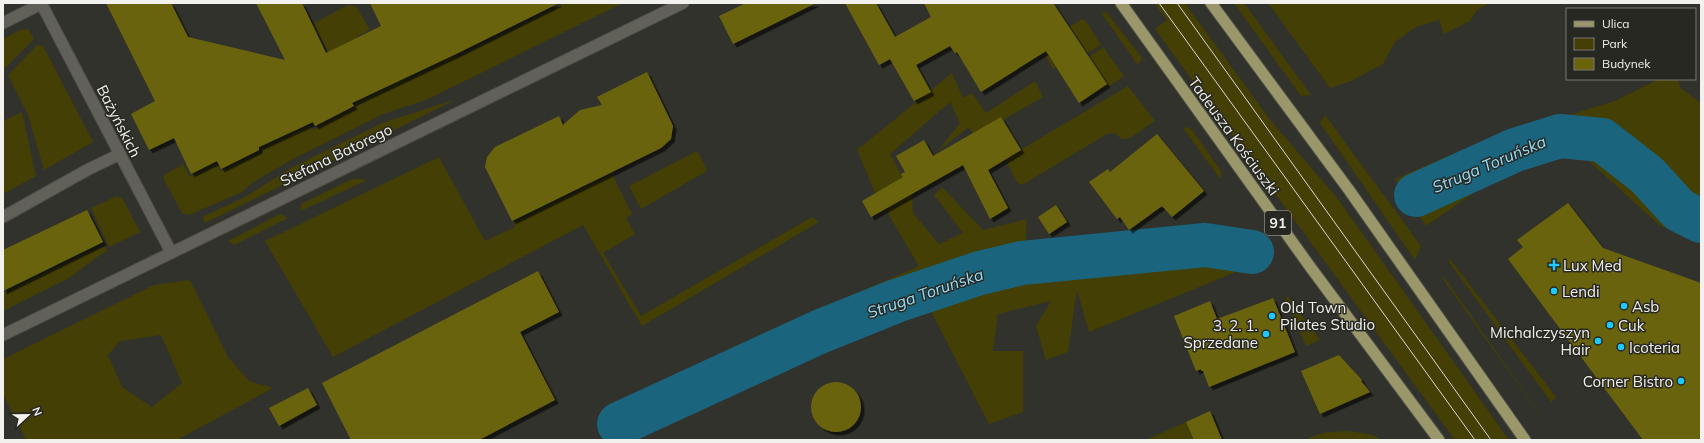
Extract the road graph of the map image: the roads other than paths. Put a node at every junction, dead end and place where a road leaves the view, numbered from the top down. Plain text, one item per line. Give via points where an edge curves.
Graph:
1 (683, 3) edge
2 (1121, 3) edge
3 (1210, 3) edge
4 (41, 4) edge
5 (3, 23) edge
6 (120, 154) junction
7 (3, 217) edge
8 (171, 252) junction
9 (3, 335) edge
10 (1439, 440) edge
11 (1525, 440) edge

1 - 8 street, Stefana Batorego
2 - 10 main road, Tadeusza Kościuszki / 91 via 1310,268
3 - 11 main road via 1349,190
4 - 5 street
4 - 6 street, Bażyńskich
6 - 7 street
6 - 8 street, Bażyńskich
8 - 9 street, Stefana Batorego

